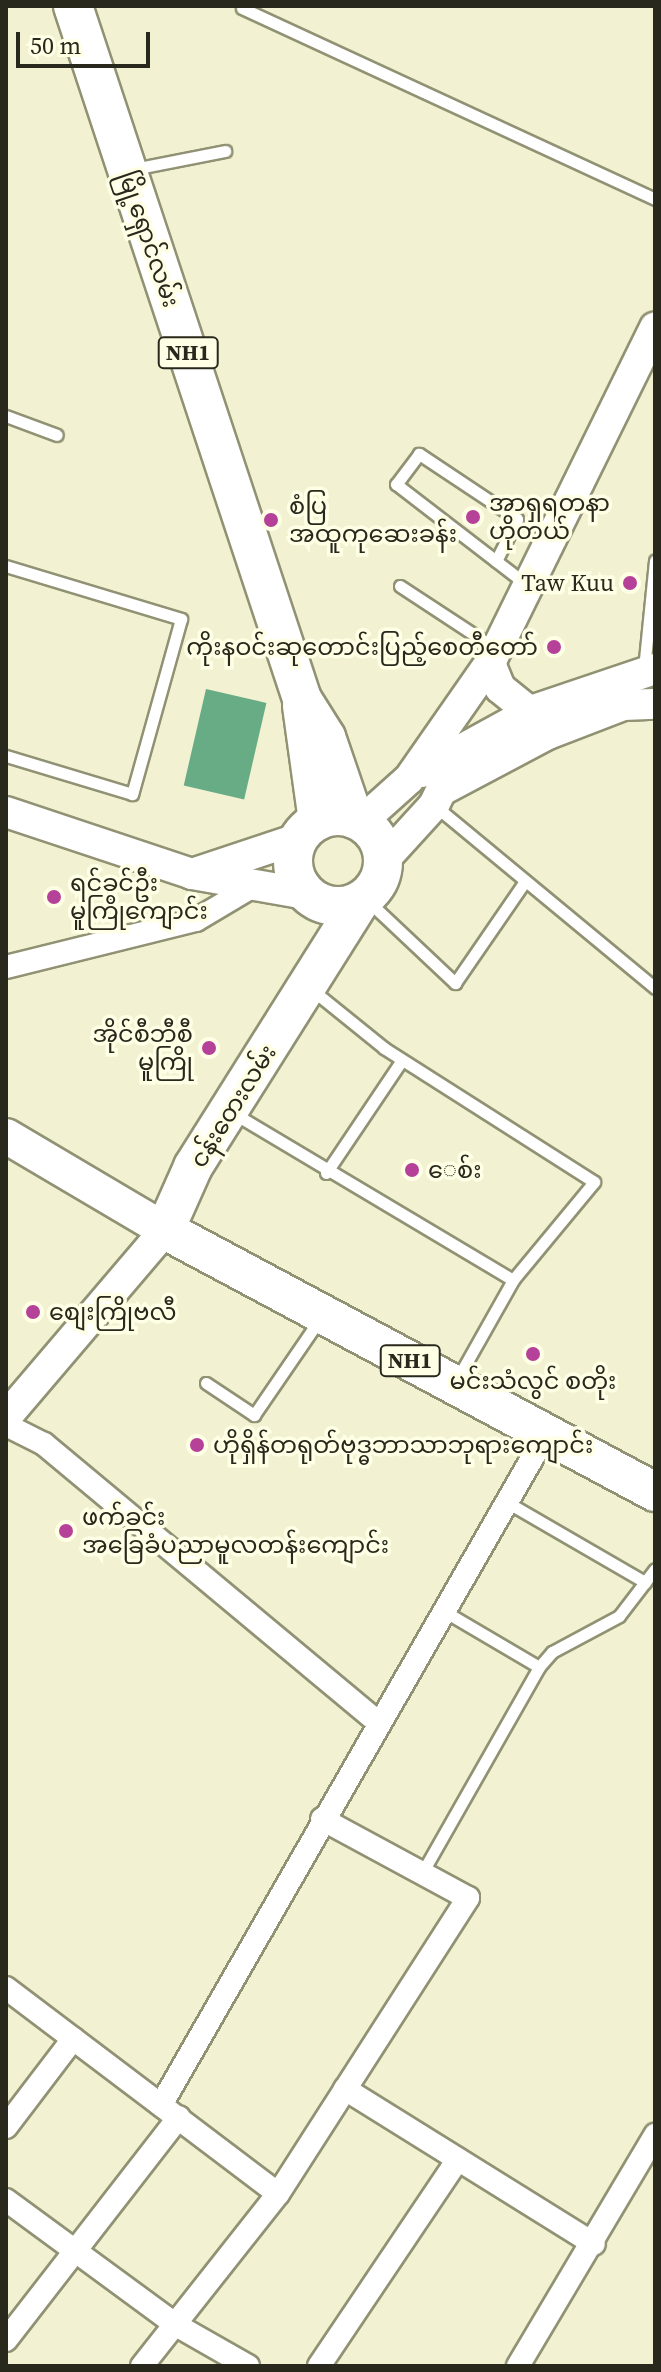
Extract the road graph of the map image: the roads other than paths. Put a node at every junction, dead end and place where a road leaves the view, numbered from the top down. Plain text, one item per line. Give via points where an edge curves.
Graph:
1 (73, 6) edge
2 (242, 8) dead end
3 (225, 151) dead end
4 (125, 171) junction
5 (655, 199) edge
6 (655, 327) edge
7 (6, 416) edge
8 (57, 435) dead end
9 (496, 561) junction
10 (655, 561) edge
11 (6, 566) edge
12 (400, 586) dead end
13 (531, 588) junction
14 (489, 664) junction
15 (650, 669) edge
16 (655, 704) edge
17 (541, 722) junction
18 (459, 749) junction
19 (6, 756) edge
20 (409, 779) junction
21 (439, 797) junction
22 (6, 812) edge
23 (333, 825) junction
24 (384, 860) junction
25 (192, 874) junction
26 (525, 881) junction
27 (250, 888) junction
28 (310, 896) junction
29 (363, 899) junction
30 (6, 967) edge
31 (307, 986) junction
32 (655, 988) edge
33 (402, 1060) junction
34 (229, 1110) junction
35 (6, 1136) edge
36 (326, 1173) junction
37 (165, 1230) junction
38 (513, 1280) junction
39 (324, 1313) junction
40 (206, 1383) dead end
41 (453, 1385) junction
42 (6, 1417) edge
43 (6, 1425) edge
44 (546, 1434) junction
45 (655, 1492) edge
46 (505, 1501) junction
47 (655, 1569) edge
48 (645, 1582) junction
49 (444, 1611) junction
50 (539, 1667) junction
51 (377, 1721) junction
52 (322, 1819) junction
53 (422, 1873) junction
54 (6, 1988) edge
55 (73, 2039) junction
56 (345, 2089) junction
57 (170, 2111) junction
58 (6, 2127) edge
59 (655, 2135) edge
60 (458, 2159) junction
61 (278, 2194) junction
62 (6, 2200) edge
63 (594, 2244) junction
64 (79, 2254) junction
65 (176, 2325) junction
66 (6, 2340) edge
67 (142, 2366) edge
68 (248, 2366) edge
69 (319, 2366) edge
70 (518, 2366) edge

1 - 4 highway, မြို့ရှောင်လမ်း / NH1
2 - 5 lane
3 - 4 lane
4 - 23 highway, မြို့ရှောင်လမ်း / NH1 via 302,699 326,737
6 - 13 main road
7 - 8 lane
9 - 9 lane via 396,484 419,454 517,519
9 - 13 lane
10 - 15 lane
11 - 19 lane via 181,619 132,794
12 - 14 lane
13 - 14 main road
14 - 17 main road via 500,688
14 - 18 main road
14 - 20 main road
15 - 17 main road
16 - 17 main road via 623,705
17 - 18 main road
17 - 21 main road
18 - 20 main road
18 - 21 main road
20 - 23 main road
21 - 24 main road
21 - 26 lane
22 - 25 main road
23 - 24 highway, NH1 via 377,838
23 - 25 main road
23 - 28 highway, NH1 via 294,867
24 - 29 highway, NH1
25 - 27 main road
26 - 29 lane via 455,983
26 - 32 lane
27 - 28 main road
27 - 30 street via 196,920
28 - 29 highway via 345,906
28 - 31 highway, ငန်းတေးလမ်း / NH1
29 - 31 highway, ငန်းတေးလမ်း / NH1
31 - 33 lane
31 - 34 highway, ငန်းတေးလမ်း / NH1
33 - 36 lane
33 - 38 lane via 594,1182
34 - 36 lane
34 - 37 highway, ငန်းတေးလမ်း / NH1
35 - 37 main road
36 - 38 lane
37 - 39 highway, NH1
37 - 42 main road
38 - 41 lane
39 - 40 lane via 254,1415
39 - 41 highway, NH1
41 - 44 highway, NH1
43 - 51 street via 44,1444
44 - 45 highway, NH1
44 - 46 street
46 - 48 lane
46 - 49 street
47 - 48 lane
48 - 50 lane via 619,1616 552,1652
49 - 50 lane
49 - 51 street
50 - 53 lane
51 - 52 street
52 - 53 street
52 - 57 street
53 - 56 street via 468,1898
54 - 55 street
55 - 57 street
55 - 58 street
56 - 60 street
56 - 61 street
57 - 61 street
57 - 64 street
59 - 63 street
60 - 63 street
60 - 69 street
61 - 65 street
62 - 64 street
63 - 70 street
64 - 65 street
64 - 66 street
65 - 67 street
65 - 68 street

